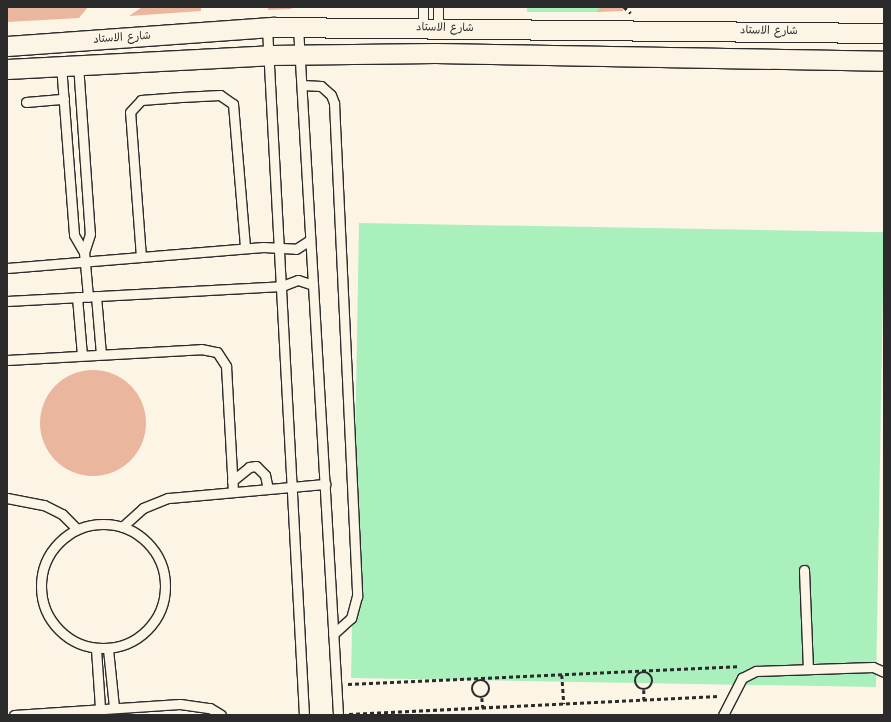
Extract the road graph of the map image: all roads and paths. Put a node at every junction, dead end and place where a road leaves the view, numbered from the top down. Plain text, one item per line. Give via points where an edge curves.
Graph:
1 (423, 7) edge
2 (438, 7) edge
3 (298, 27) junction
4 (430, 27) junction
5 (266, 28) junction
6 (884, 33) edge
7 (7, 46) edge
8 (270, 55) junction
9 (300, 55) junction
10 (884, 61) edge
11 (69, 65) junction
12 (7, 69) edge
13 (302, 85) junction
14 (64, 99) junction
15 (26, 102) dead end
16 (310, 240) junction
17 (280, 245) junction
18 (245, 248) junction
19 (84, 257) junction
20 (141, 257) junction
21 (7, 268) edge
22 (313, 285) junction
23 (282, 286) junction
24 (77, 297) junction
25 (92, 297) junction
26 (7, 301) edge
27 (101, 354) junction
28 (82, 355) junction
29 (7, 360) edge
30 (232, 481) junction
31 (325, 484) junction
32 (291, 487) junction
33 (268, 489) junction
34 (233, 492) junction
35 (7, 498) edge
36 (122, 526) junction
37 (77, 529) junction
38 (804, 570) dead end
39 (333, 634) junction
40 (96, 649) junction
41 (108, 649) junction
42 (808, 669) junction
43 (644, 671) junction
44 (756, 671) junction
45 (884, 672) edge
46 (562, 674) junction
47 (480, 679) junction
48 (336, 685) junction
49 (644, 690) junction
50 (734, 695) junction
51 (482, 698) junction
52 (644, 700) junction
53 (564, 704) junction
54 (114, 707) junction
55 (100, 708) junction
56 (483, 708) junction
57 (14, 715) edge
58 (221, 715) edge
59 (304, 715) edge
60 (338, 715) edge
61 (723, 715) edge

1 - 4 lane
2 - 4 lane
3 - 4 street, شارع الاستاد
3 - 5 street, شارع الاستاد
3 - 9 lane
4 - 6 street, شارع الاستاد
5 - 7 street, شارع الاستاد
5 - 8 lane
8 - 9 street
8 - 11 street
8 - 17 lane
9 - 10 street via 435,53
9 - 13 lane
11 - 12 street
11 - 14 lane
11 - 19 lane via 90,234
13 - 16 lane
13 - 39 lane via 321,86 331,95 334,103 358,596 350,618
14 - 15 lane
14 - 19 lane via 74,235
16 - 17 lane via 296,249
16 - 22 lane
17 - 18 lane
17 - 23 lane
18 - 20 lane
18 - 20 lane via 233,104 220,95 141,100 130,112
19 - 20 lane
19 - 21 lane
19 - 25 lane
22 - 23 lane via 298,280
22 - 31 lane
23 - 25 lane
23 - 32 lane
24 - 25 lane
24 - 26 lane
24 - 28 lane
25 - 27 lane
27 - 28 lane
27 - 30 lane via 209,349 223,358 226,366
28 - 29 lane
30 - 33 lane via 249,467 256,466 265,475
30 - 34 lane
31 - 32 lane
31 - 39 lane
32 - 33 lane
32 - 59 lane
33 - 34 lane
34 - 36 lane via 168,498 143,508
35 - 37 lane via 44,505 62,514
36 - 37 lane via 99,524
36 - 41 lane via 147,541 156,552 166,579 166,594 159,614 147,632 122,646
37 - 40 lane via 54,547 46,560 42,596 57,629 69,639
38 - 42 lane
39 - 48 lane
40 - 41 lane
40 - 55 lane
41 - 54 lane
42 - 44 lane
42 - 45 lane via 873,667
43 - 44 path via 728,666
43 - 46 path
43 - 49 path via 653,681
43 - 49 path via 635,681
44 - 50 lane via 742,678
46 - 47 path
46 - 53 path
47 - 48 path
47 - 51 path via 490,688
47 - 51 path via 472,691
48 - 60 lane
49 - 52 path
50 - 52 path
50 - 61 lane
51 - 56 path
52 - 53 path
53 - 56 path
54 - 55 lane
54 - 58 lane via 196,704
55 - 57 lane
56 - 60 path

